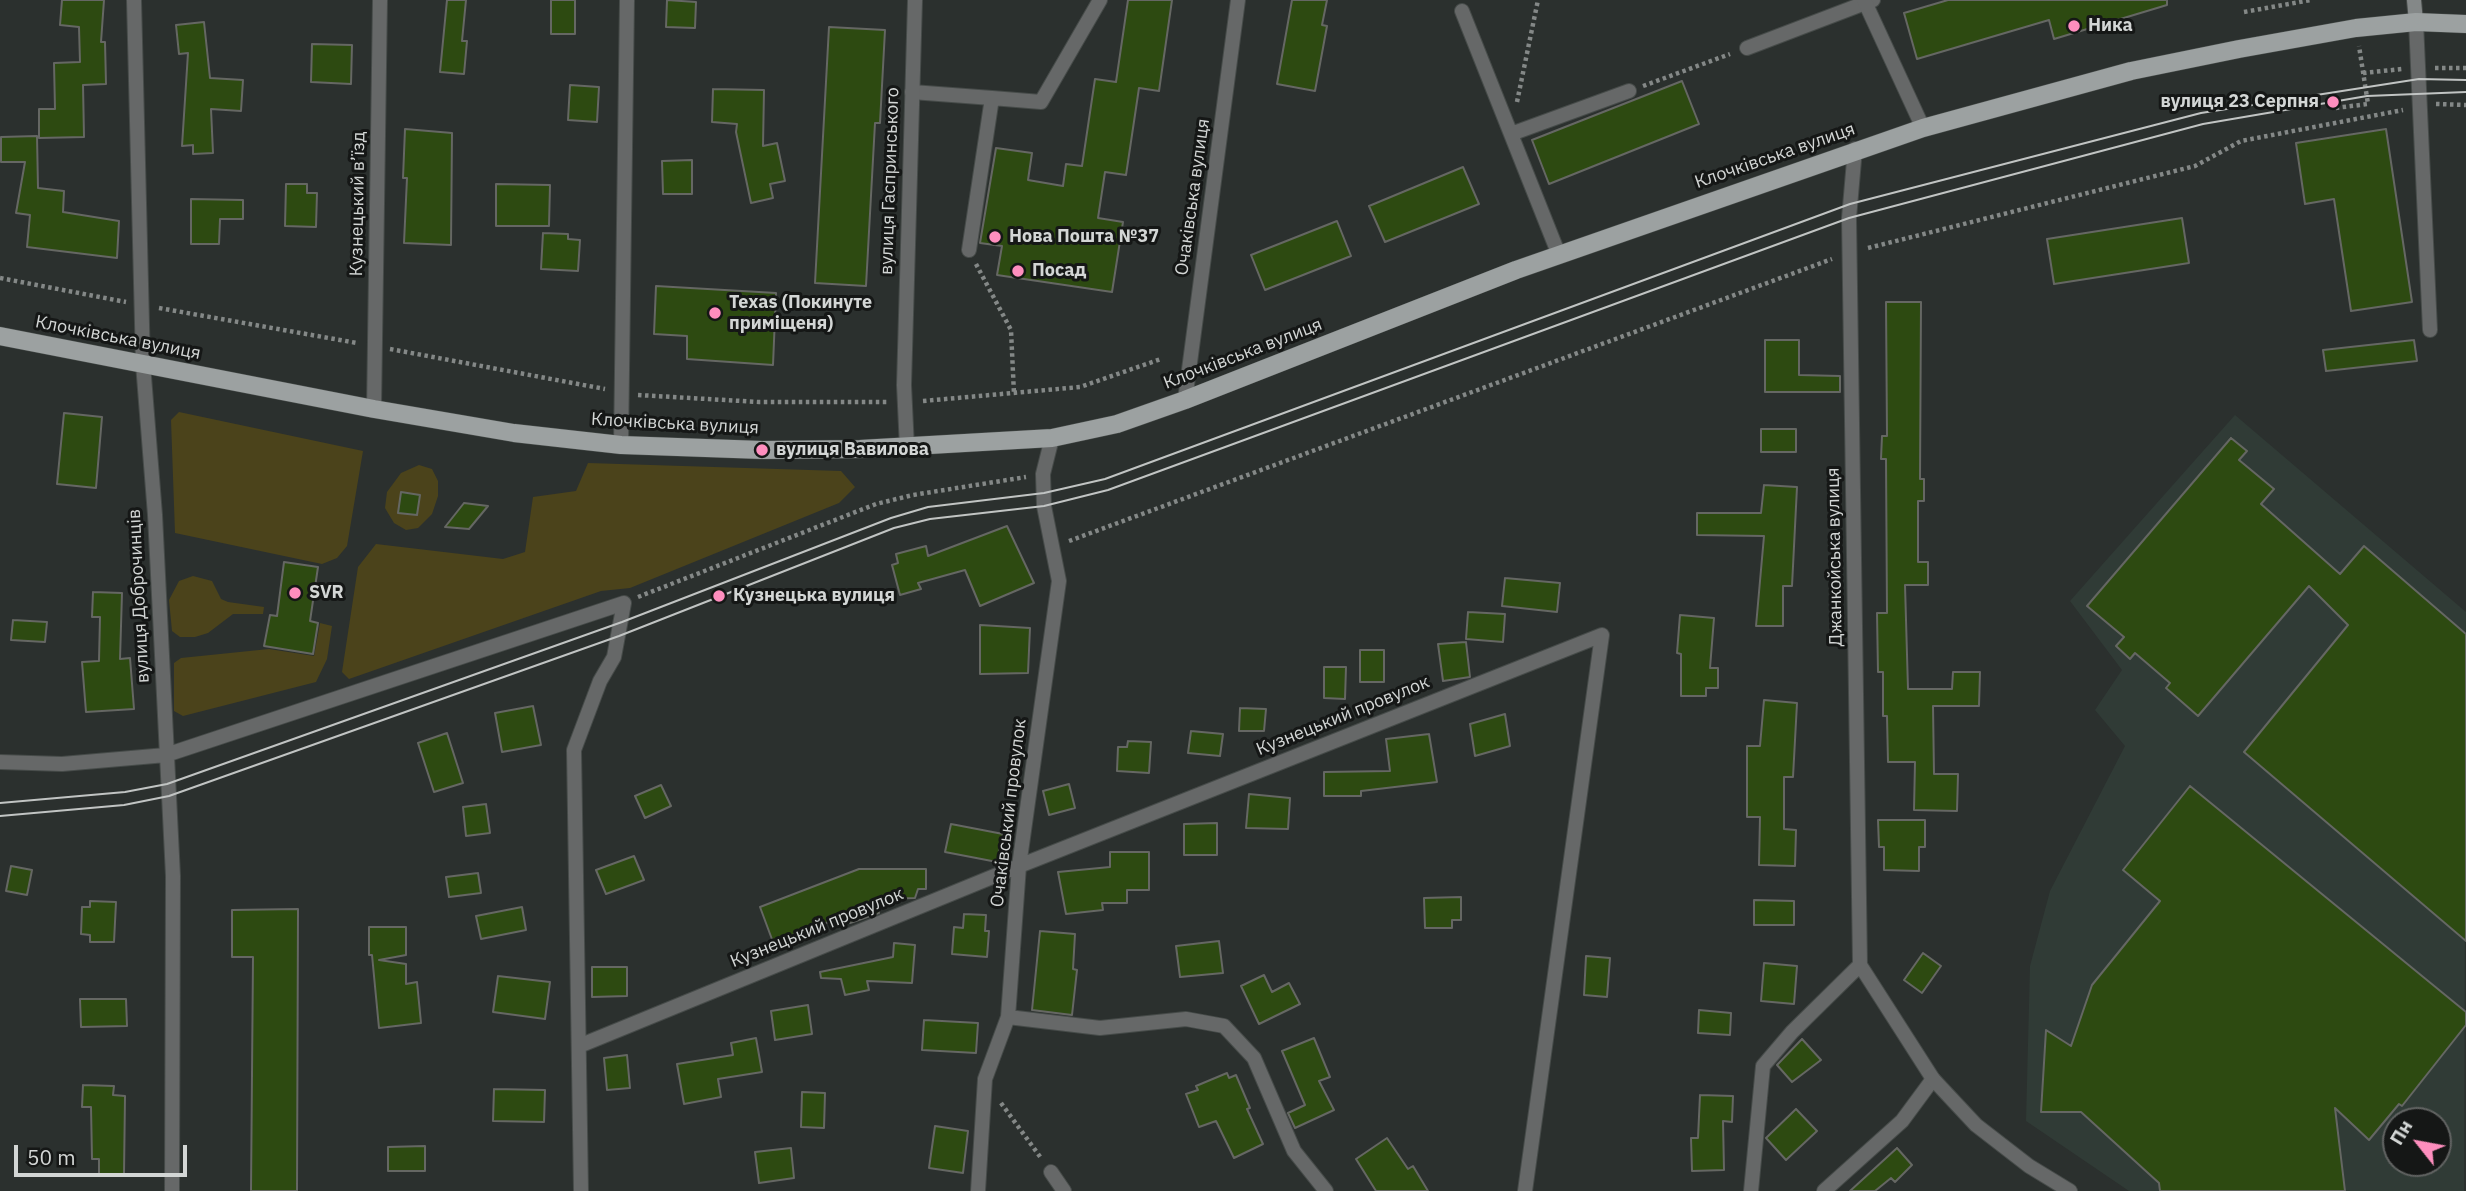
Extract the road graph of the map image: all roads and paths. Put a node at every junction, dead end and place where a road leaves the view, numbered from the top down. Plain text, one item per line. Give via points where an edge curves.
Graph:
1 (134, 0) edge
2 (380, 0) edge
3 (627, 0) edge
4 (915, 0) edge
5 (1101, 0) edge
6 (1238, 0) edge
7 (1538, 0) edge
8 (2311, 0) edge
9 (2414, 0) edge
10 (1868, 1) edge
11 (1462, 11) dead end
12 (2244, 12) dead end
13 (2416, 22) junction
14 (2466, 24) edge
15 (2356, 28) junction
16 (1748, 48) joint
17 (1629, 91) joint
18 (912, 92) junction
19 (992, 98) junction
20 (2333, 102) dead end
21 (2368, 104) junction
22 (2466, 105) edge
23 (2420, 107) junction
24 (2369, 115) junction
25 (1923, 128) junction
26 (1511, 134) junction
27 (1855, 149) junction
28 (969, 250) joint
29 (1849, 253) junction
30 (1559, 255) junction
31 (0, 278) edge
32 (140, 305) junction
33 (2430, 330) dead end
34 (0, 337) edge
35 (376, 346) junction
36 (1161, 359) dead end
37 (143, 364) junction
38 (1014, 394) junction
39 (1185, 400) junction
40 (923, 401) dead end
41 (374, 409) junction
42 (1052, 438) junction
43 (621, 445) junction
44 (906, 448) junction
45 (1044, 474) junction
46 (1051, 547) junction
47 (624, 603) junction
48 (166, 754) junction
49 (0, 762) edge
50 (1019, 866) junction
51 (1860, 965) junction
52 (1008, 1017) junction
53 (579, 1046) junction
54 (985, 1079) junction
55 (1933, 1079) junction
56 (1040, 1157) dead end
57 (1051, 1172) dead end
58 (172, 1191) edge
59 (581, 1191) edge
60 (978, 1191) edge
61 (1064, 1191) edge
62 (1326, 1191) edge
63 (1525, 1191) edge
64 (1751, 1191) edge
65 (1824, 1191) edge
66 (2070, 1191) edge

1 - 32 street, вулиця Доброчинців
2 - 35 street, Кузнецький в’їзд
3 - 43 street
4 - 18 street, вулиця Гаспринського
5 - 19 street via 1041,102
6 - 39 street, Очаківська вулиця
7 - 26 path
8 - 12 path
9 - 13 street
10 - 16 street
10 - 25 street
11 - 26 street
13 - 14 main road, Клочківська вулиця
13 - 15 main road, Клочківська вулиця
13 - 23 street
15 - 21 path
15 - 25 main road, Клочківська вулиця via 2131,71
16 - 17 path
17 - 26 street
18 - 19 street
18 - 44 street, вулиця Гаспринського
19 - 28 street
20 - 21 path via 2335,108
21 - 24 path
22 - 23 path
23 - 24 path
23 - 33 street
24 - 29 path via 2241,141 2195,166
25 - 27 main road, Клочківська вулиця
26 - 30 street
27 - 29 street, Джанкойська вулиця
27 - 30 main road, Клочківська вулиця
28 - 38 path via 1011,330
29 - 46 path
29 - 51 street, Джанкойська вулиця
30 - 39 main road, Клочківська вулиця
31 - 32 path
32 - 35 path
32 - 37 street, вулиця Доброчинців
34 - 37 main road, Клочківська вулиця
35 - 41 street, Кузнецький в’їзд
36 - 38 path via 1080,387
37 - 41 main road, Клочківська вулиця
37 - 48 street, вулиця Доброчинців
38 - 40 path
39 - 42 main road, Клочківська вулиця via 1117,424
41 - 43 main road, Клочківська вулиця via 514,433
42 - 44 main road, Клочківська вулиця
42 - 45 street, Очаківський провулок
43 - 44 main road, Клочківська вулиця via 762,450
45 - 46 street, Очаківський провулок
45 - 47 path via 876,504
46 - 50 street, Очаківський провулок via 1059,581
47 - 48 street
47 - 53 street via 614,657 574,750
48 - 49 street via 62,764
48 - 58 street, вулиця Доброчинців via 173,876
50 - 52 street, Очаківський провулок
50 - 53 street, Кузнецький провулок
50 - 63 street, Кузнецький провулок via 1602,635
51 - 55 street
51 - 64 street via 1763,1066
52 - 54 street, Очаківський провулок
52 - 62 street via 1100,1028 1186,1019 1224,1026 1254,1058 1294,1151
53 - 59 street
54 - 56 path
54 - 60 street, Очаківський провулок
55 - 65 street via 1902,1121
55 - 66 street via 1976,1125
57 - 61 street

